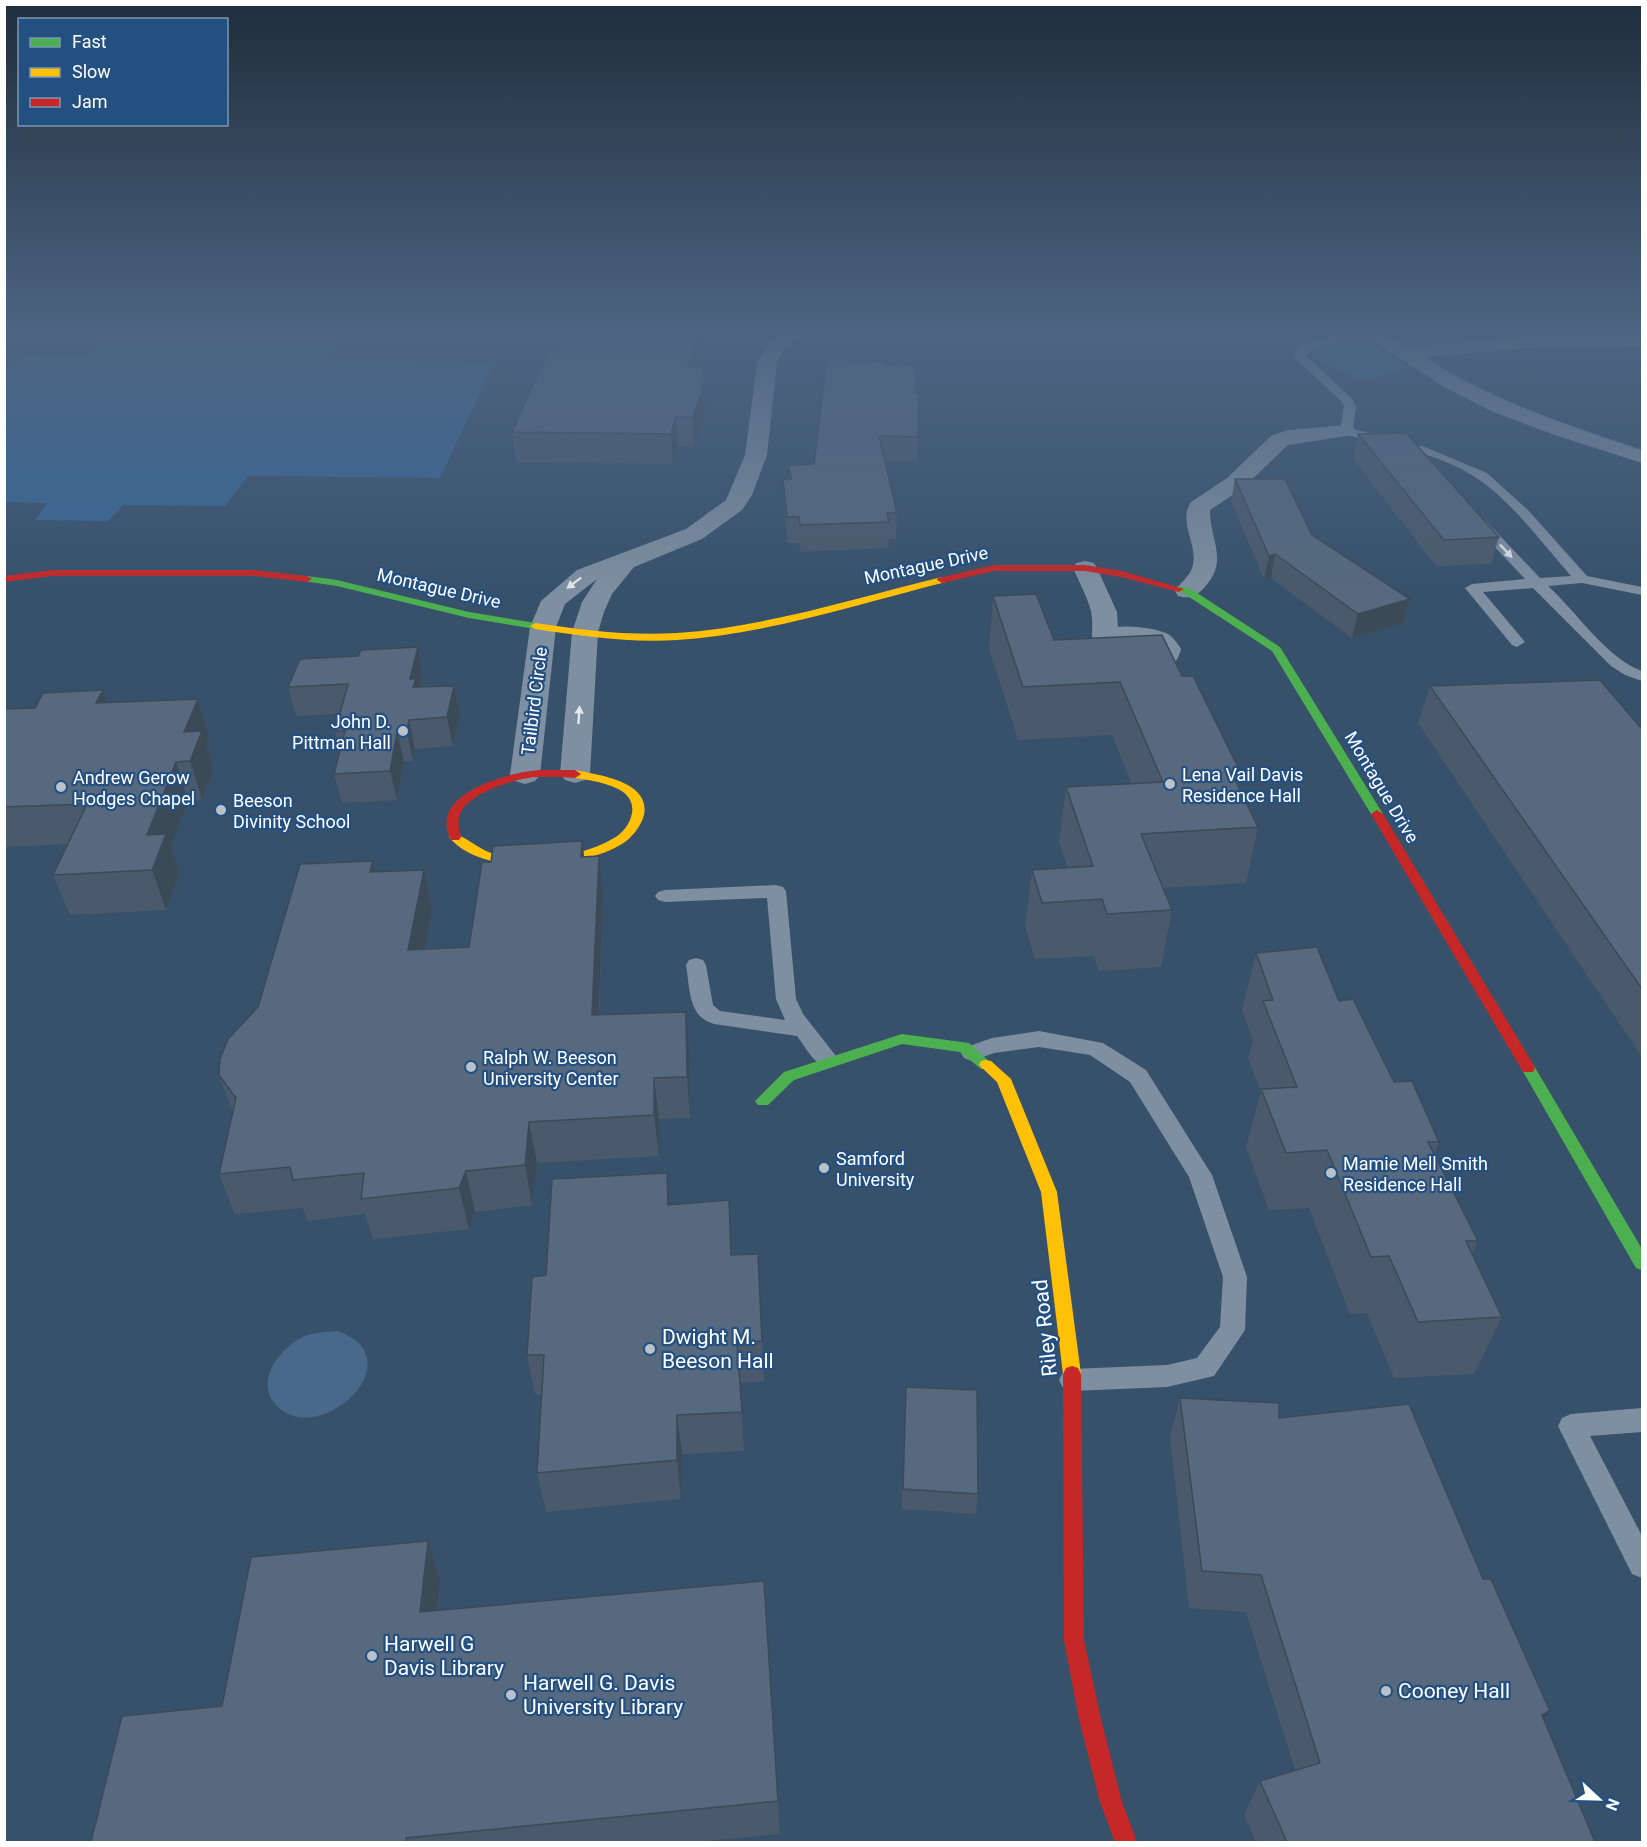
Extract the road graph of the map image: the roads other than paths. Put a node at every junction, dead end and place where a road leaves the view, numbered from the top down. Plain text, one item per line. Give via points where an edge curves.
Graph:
1 (760, 422) edge
2 (1347, 422) edge
3 (1536, 422) edge
4 (1346, 431) junction
5 (1409, 447) junction
6 (1642, 457) edge
7 (1425, 464) edge
8 (1473, 515) edge
9 (625, 562) junction
10 (1085, 568) junction
11 (4, 579) edge
12 (1582, 579) junction
13 (1536, 583) junction
14 (1187, 591) junction
15 (1642, 591) edge
16 (1104, 612) junction
17 (543, 627) junction
18 (585, 632) junction
19 (1517, 642) dead end
20 (1642, 676) edge
21 (575, 774) junction
22 (525, 775) junction
23 (665, 896) dead end
24 (696, 965) dead end
25 (805, 1030) junction
26 (972, 1053) junction
27 (828, 1061) junction
28 (763, 1101) dead end
29 (1642, 1263) edge
30 (1072, 1380) junction
31 (1642, 1420) edge
32 (1642, 1564) edge
33 (1126, 1842) edge

1 - 9 street, Tailbird Circle via 756,455 734,505 694,534
2 - 4 lane
3 - 6 street
4 - 5 lane
4 - 14 street via 1280,440 1235,483 1200,507 1204,573
5 - 7 lane
5 - 12 lane via 1482,476 1523,513
8 -> 13 lane
9 -> 17 street, Tailbird Circle via 586,575 570,586 554,601
9 - 18 street via 599,593
10 - 14 street, Montague Drive
10 - 16 street
10 - 18 street, Montague Drive via 994,568 693,635 637,637
11 - 17 street, Montague Drive via 52,573 254,573 337,583 469,615
12 - 13 lane
12 - 15 lane
13 - 19 lane via 1472,588
13 - 20 lane via 1611,658
14 - 29 street, Montague Drive via 1276,649 1427,896
16 - 16 street via 1107,652 1118,661 1148,666 1164,660 1168,649 1158,639
17 - 18 street, Montague Drive
17 - 22 street, Tailbird Circle
21 -> 18 street
21 - 22 street, Tailbird Circle
21 - 22 street, Tailbird Circle via 623,787 633,794 639,806 634,826 607,846 561,861 541,861 499,857 463,845 453,836 450,825 464,800 497,782
23 - 25 lane via 776,891 786,999
24 - 25 lane via 703,1008 714,1017
25 - 27 lane
26 - 27 street, Riley Road via 964,1047 902,1039
26 - 30 street, Riley Road via 1002,1079 1049,1192
26 - 30 lane via 1039,1039 1095,1048 1138,1076 1200,1175 1235,1277 1232,1330 1205,1368 1167,1376
27 - 28 street, Riley Road via 789,1076
30 - 33 street, Riley Road via 1074,1640 1111,1802
31 - 32 lane via 1571,1426

